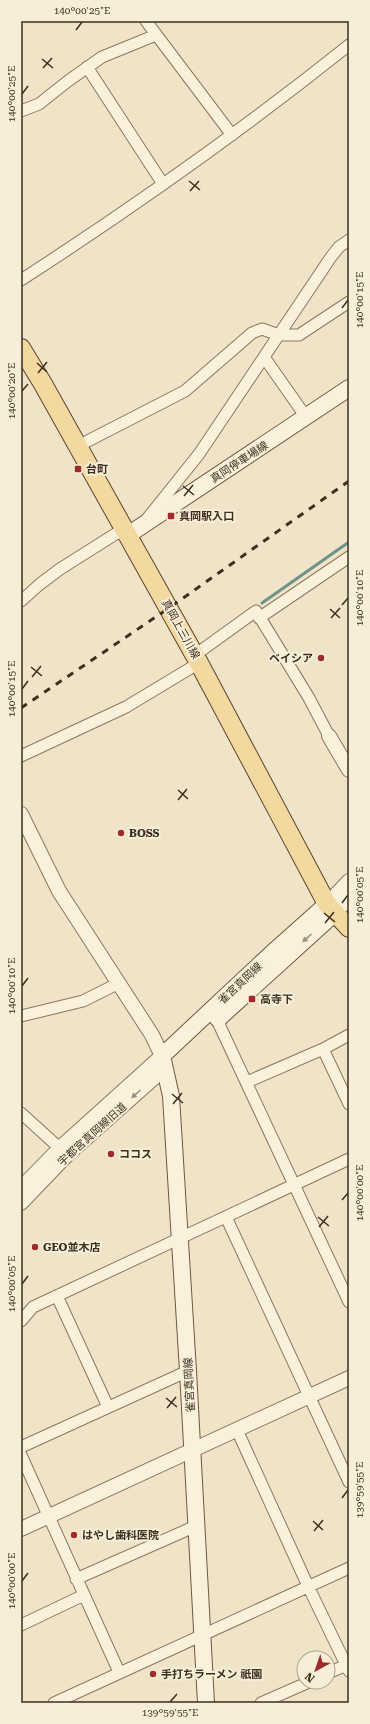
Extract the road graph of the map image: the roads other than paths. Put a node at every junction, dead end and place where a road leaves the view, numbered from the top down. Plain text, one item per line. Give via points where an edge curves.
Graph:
1 (146, 21) edge
2 (156, 35) junction
3 (349, 46) edge
4 (87, 67) junction
5 (21, 111) edge
6 (232, 135) junction
7 (163, 184) junction
8 (349, 240) edge
9 (21, 280) edge
10 (349, 302) edge
11 (279, 335) junction
12 (21, 348) edge
13 (264, 356) junction
14 (349, 388) edge
15 (306, 417) junction
16 (78, 446) junction
17 (145, 524) junction
18 (128, 535) junction
19 (349, 557) edge
20 (21, 601) edge
21 (260, 618) junction
22 (197, 659) junction
23 (329, 736) joint
24 (21, 756) edge
25 (349, 770) edge
26 (21, 814) edge
27 (349, 881) edge
28 (349, 898) edge
29 (337, 911) edge
30 (349, 928) edge
31 (119, 983) junction
32 (21, 1016) edge
33 (217, 1020) junction
34 (349, 1035) edge
35 (323, 1049) junction
36 (164, 1062) junction
37 (247, 1082) junction
38 (349, 1104) edge
39 (21, 1113) edge
40 (64, 1152) junction
41 (349, 1159) edge
42 (294, 1184) junction
43 (21, 1188) edge
44 (21, 1203) edge
45 (226, 1217) junction
46 (179, 1238) junction
47 (57, 1296) junction
48 (349, 1302) edge
49 (21, 1321) edge
50 (188, 1371) junction
51 (349, 1378) edge
52 (309, 1396) junction
53 (108, 1407) junction
54 (237, 1430) junction
55 (21, 1448) edge
56 (192, 1450) junction
57 (21, 1454) edge
58 (349, 1482) edge
59 (48, 1517) junction
60 (196, 1526) junction
61 (21, 1529) edge
62 (349, 1568) edge
63 (76, 1579) junction
64 (308, 1586) junction
65 (84, 1595) junction
66 (21, 1625) edge
67 (202, 1635) junction
68 (348, 1667) edge
69 (336, 1671) edge
70 (119, 1672) junction
71 (296, 1688) edge
72 (54, 1703) edge
73 (206, 1703) edge
74 (261, 1703) edge

1 - 2 street
2 - 4 street via 102,57
2 - 6 street
3 - 6 street
4 - 5 street via 39,104
4 - 7 street
6 - 7 street
7 - 9 street via 103,227
8 - 11 street via 331,257
10 - 11 street via 299,335
11 - 13 street
11 - 16 street via 262,329 252,333 185,391
12 - 16 main road, 真岡上三川線
13 - 15 street
13 - 17 street via 199,454
14 - 15 main road, 真岡停車場線
15 - 17 main road, 真岡停車場線
16 - 18 main road, 真岡上三川線
17 - 18 main road, 真岡停車場線
18 - 20 street via 117,533 81,555
18 - 22 main road, 真岡上三川線
19 - 21 street
21 - 22 street via 256,611
21 - 23 street
22 - 24 street via 126,707
22 - 29 main road, 真岡上三川線
23 - 25 street
26 - 31 street via 59,891
27 - 29 street
28 - 29 street
29 - 30 main road, 真岡上三川線
29 -> 33 main road, 雀宮真岡線
29 - 36 main road, 雀宮真岡線 via 271,954
31 - 32 street via 83,1001
31 - 36 street via 152,1035
33 - 36 main road, 雀宮真岡線
33 - 37 street
34 - 35 street
35 - 37 street
35 - 38 street
36 - 40 street, 宇都宮真岡線旧道
36 - 46 main road, 雀宮真岡線 via 171,1096
37 - 42 street
39 - 40 street
40 - 43 street, 宇都宮真岡線旧道
40 - 44 street, 宇都宮真岡線旧道
41 - 42 street
42 - 45 street
42 - 48 street
45 - 46 street
45 - 52 street
46 - 47 street
46 - 50 main road, 雀宮真岡線
47 - 49 street via 33,1307
47 - 53 street
50 - 53 street
50 - 56 main road, 雀宮真岡線
51 - 52 street
52 - 54 street
52 - 58 street
53 - 55 street
54 - 56 street
54 - 64 street
56 - 59 street
56 - 60 main road, 雀宮真岡線
57 - 59 street
59 - 61 street
59 - 63 street
60 - 63 street
60 - 67 main road, 雀宮真岡線
62 - 64 street
63 - 65 street
64 - 67 street
64 - 68 street
65 - 66 street
65 - 70 street
67 - 70 street
67 - 73 main road, 雀宮真岡線
68 - 69 street
70 - 72 street
71 - 74 street

